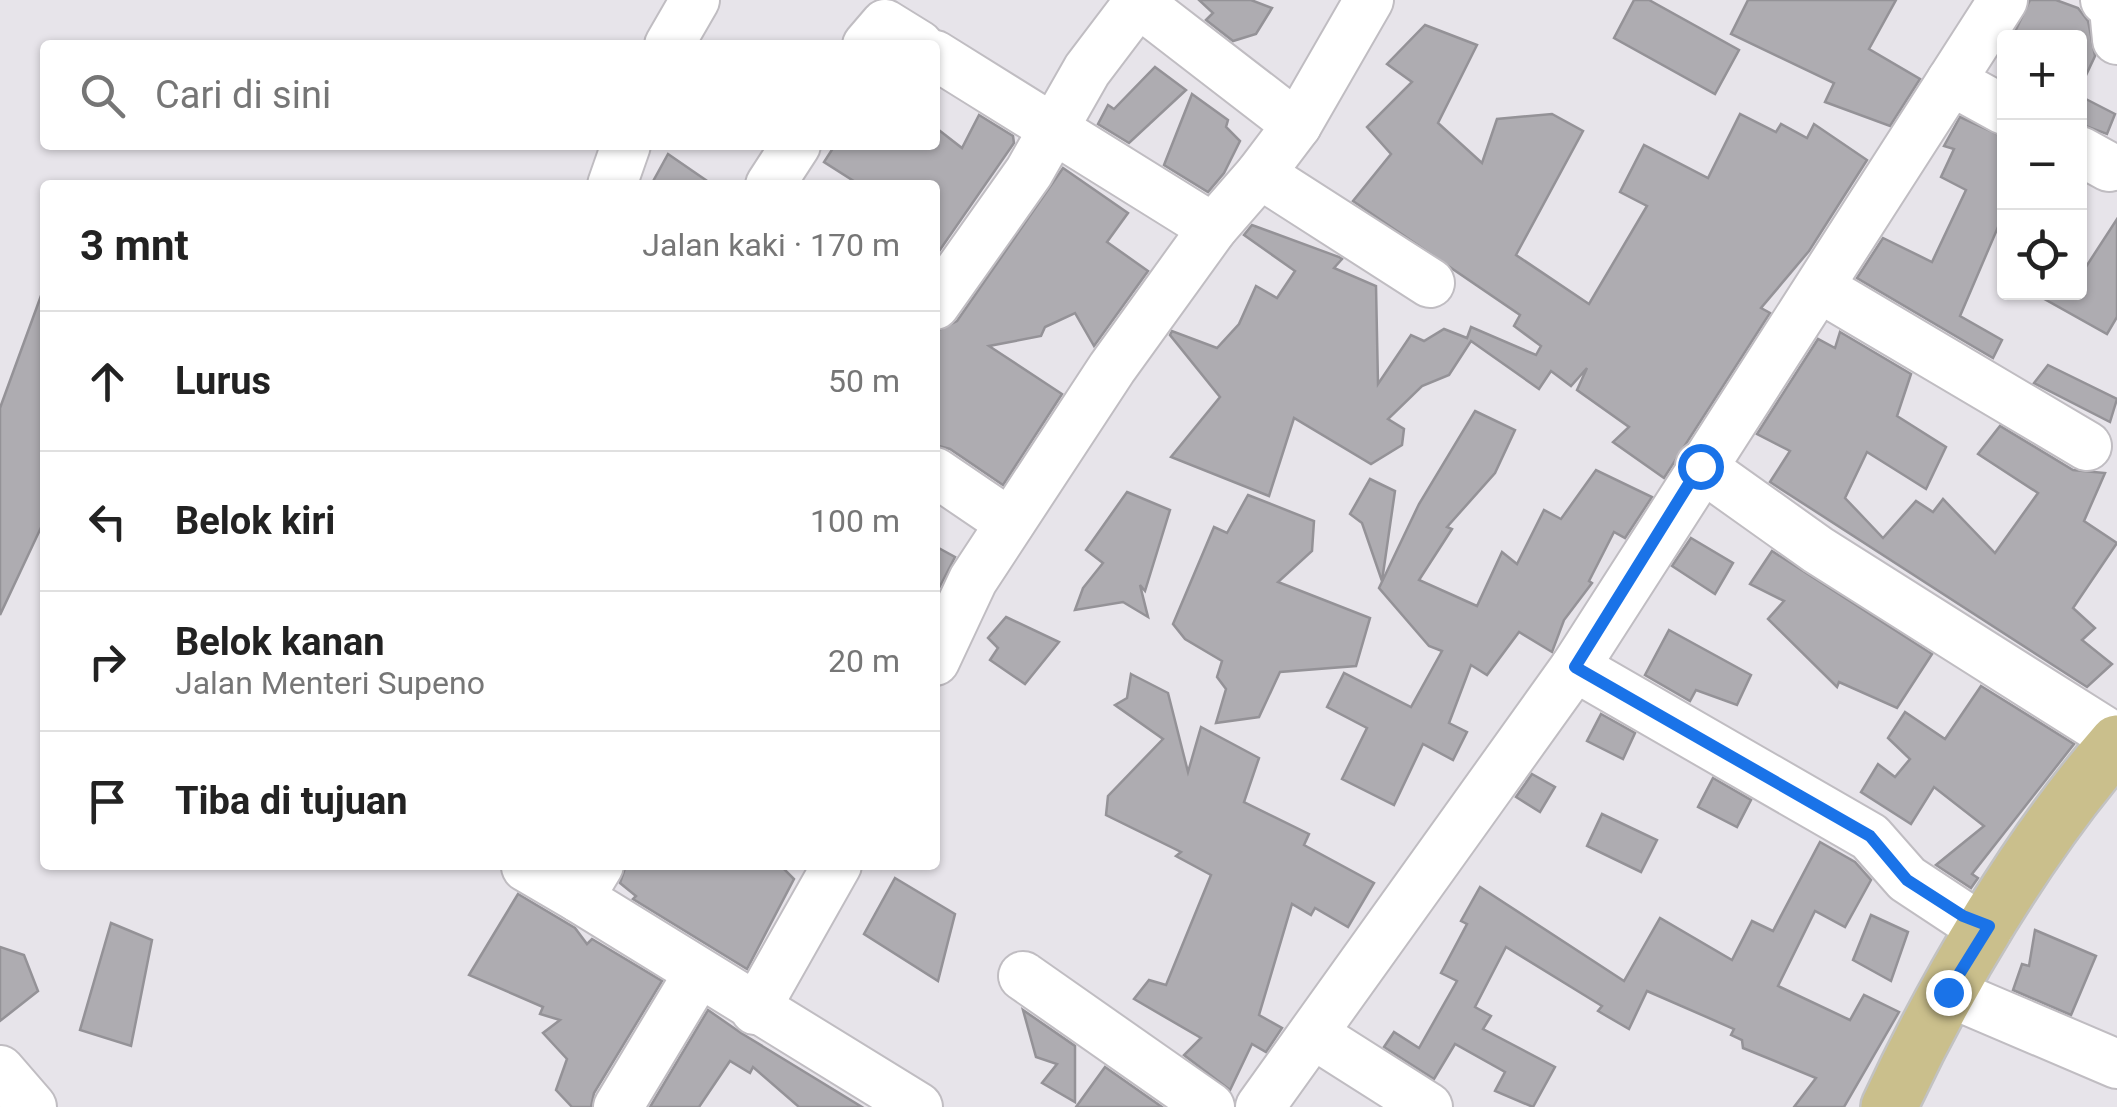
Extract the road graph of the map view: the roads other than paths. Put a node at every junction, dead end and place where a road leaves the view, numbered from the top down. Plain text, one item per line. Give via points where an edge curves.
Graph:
1 (695, 0) edge
2 (1369, 0) edge
3 (2003, 0) edge
4 (2106, 0) edge
5 (1138, 1) edge
6 (672, 40) edge
7 (2117, 40) edge
8 (940, 58) edge
9 (1950, 81) junction
10 (1997, 106) edge
11 (1297, 125) junction
12 (1052, 130) junction
13 (624, 150) edge
14 (1260, 174) junction
15 (614, 180) edge
16 (1214, 228) junction
17 (1430, 283) dead end
18 (1820, 288) junction
19 (940, 298) edge
20 (2086, 446) dead end
21 (1700, 466) junction
22 (940, 475) edge
23 (1010, 523) junction
24 (940, 650) edge
25 (1575, 667) junction
26 (2117, 741) edge
27 (535, 870) edge
28 (829, 870) edge
29 (589, 882) edge
30 (1989, 926) junction
31 (698, 974) junction
32 (1023, 976) dead end
33 (1948, 992) junction
34 (755, 1010) junction
35 (1314, 1034) junction
36 (2117, 1064) edge
37 (0, 1072) edge
38 (32, 1107) edge
39 (618, 1107) edge
40 (918, 1107) edge
41 (1210, 1107) edge
42 (1260, 1107) edge
43 (1428, 1107) edge
44 (1888, 1107) edge

1 - 6 street
2 - 11 street
3 - 9 street
4 - 7 street via 2114,8
5 - 11 street
5 - 12 street
8 - 12 street
9 - 10 street
9 - 18 street
11 - 14 street
12 - 16 street
12 - 19 street
13 - 15 street
14 - 16 street
14 - 17 street
16 - 23 street
18 - 20 street
18 - 21 street
21 - 25 street
21 - 26 street via 1818,550
22 - 23 street
23 - 24 street via 972,580
25 - 30 street via 1870,836 1907,880
25 - 35 street
26 - 30 main road via 2068,800
27 - 29 street
28 - 34 street
29 - 31 street
30 - 33 main road
31 - 34 street
31 - 39 street
32 - 41 street
33 - 36 street
33 - 44 main road
34 - 40 street
35 - 42 street
35 - 43 street
37 - 38 street

